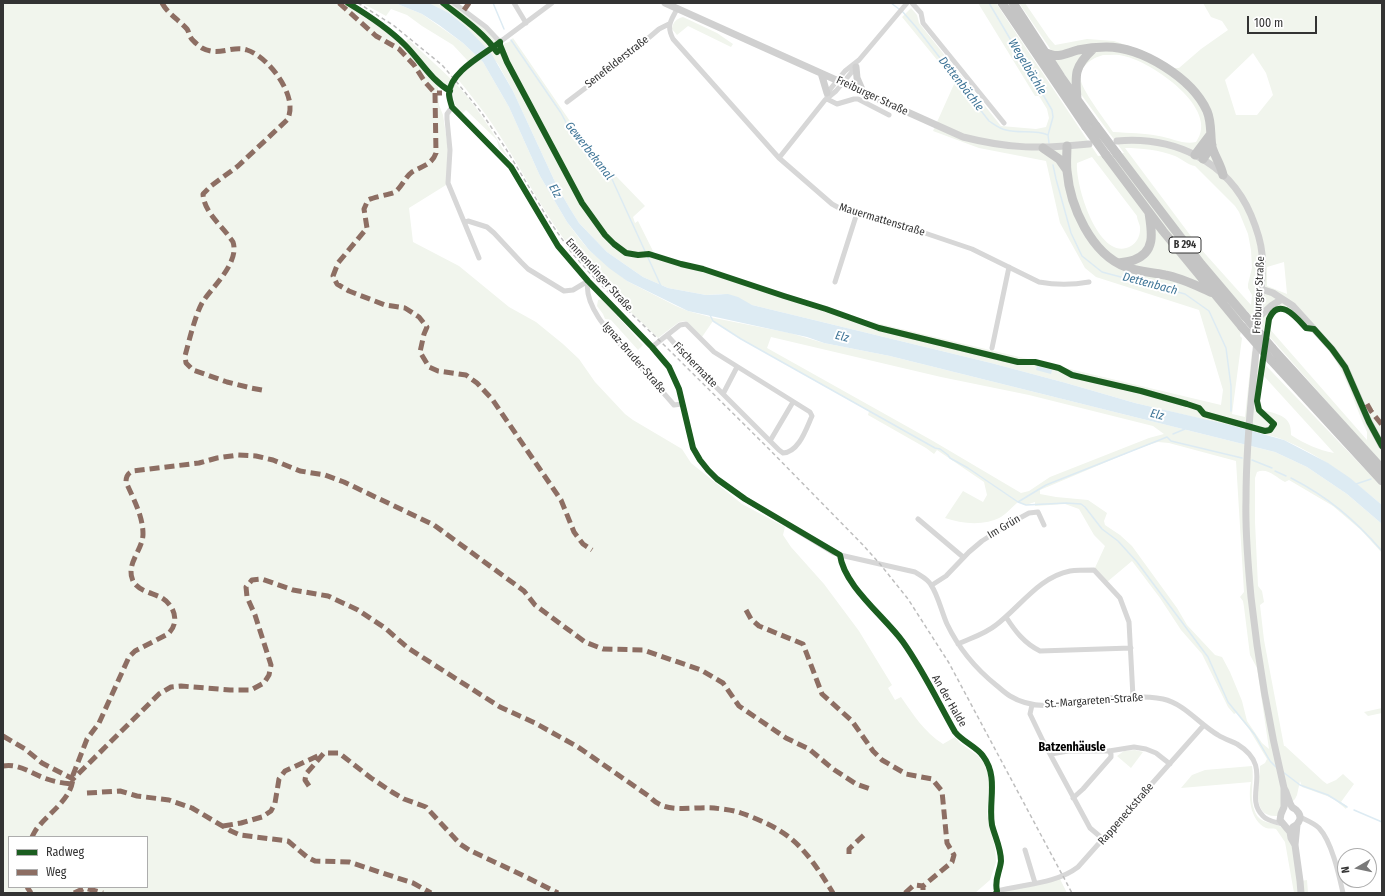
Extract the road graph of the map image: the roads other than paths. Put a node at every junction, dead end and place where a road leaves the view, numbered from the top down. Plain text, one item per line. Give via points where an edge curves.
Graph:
1 (348, 3) edge
2 (454, 3) edge
3 (469, 3) edge
4 (514, 3) edge
5 (552, 3) edge
6 (665, 3) edge
7 (912, 3) edge
8 (1002, 3) edge
9 (1013, 3) edge
10 (906, 5) edge
11 (678, 9) junction
12 (464, 10) junction
13 (526, 23) junction
14 (669, 24) junction
15 (498, 43) junction
16 (1093, 49) junction
17 (1044, 52) junction
18 (857, 65) junction
19 (820, 73) junction
20 (840, 82) junction
21 (450, 91) junction
22 (863, 92) junction
23 (827, 96) junction
24 (1078, 100) junction
25 (566, 102) dead end
26 (452, 107) junction
27 (889, 114) dead end
28 (1004, 123) dead end
29 (1210, 135) junction
30 (1117, 140) dead end
31 (1088, 144) dead end
32 (1212, 145) junction
33 (1064, 147) junction
34 (1043, 148) junction
35 (1199, 157) junction
36 (779, 158) junction
37 (1064, 166) junction
38 (1223, 175) junction
39 (1149, 212) junction
40 (857, 213) junction
41 (465, 222) junction
42 (479, 258) dead end
43 (1118, 263) junction
44 (1009, 267) junction
45 (588, 281) junction
46 (835, 282) dead end
47 (1089, 282) dead end
48 (1261, 292) junction
49 (1213, 293) junction
50 (1281, 298) junction
51 (1260, 316) junction
52 (667, 335) junction
53 (652, 347) junction
54 (992, 348) dead end
55 (737, 367) junction
56 (723, 394) junction
57 (793, 402) junction
58 (682, 404) junction
59 (770, 441) junction
60 (1382, 446) edge
61 (1382, 469) edge
62 (1382, 481) edge
63 (918, 519) dead end
64 (1044, 525) dead end
65 (840, 556) junction
66 (963, 557) junction
67 (932, 585) junction
68 (1006, 617) junction
69 (958, 644) junction
70 (1131, 648) junction
71 (1133, 698) junction
72 (1032, 705) junction
73 (1204, 725) junction
74 (1109, 750) junction
75 (1050, 754) junction
76 (1170, 764) junction
77 (1284, 788) junction
78 (1073, 798) junction
79 (1293, 808) junction
80 (1282, 814) junction
81 (1272, 820) junction
82 (1298, 822) junction
83 (1284, 825) junction
84 (1103, 839) junction
85 (1296, 845) junction
86 (1025, 850) dead end
87 (1035, 883) junction
88 (997, 892) edge
89 (1301, 893) edge
90 (1343, 893) edge

1 - 21 street via 405,44 443,87
2 - 12 street
3 - 12 street
4 - 13 street
5 - 13 street
6 - 11 main road, Freiburger Straße
7 - 28 street via 921,13 923,23
8 - 39 highway, B 294, bridge via 1086,127
9 - 17 highway, B 294
10 - 18 street
11 - 14 street
11 - 19 main road, Freiburger Straße
12 - 15 street via 486,27
13 - 15 street
14 - 25 street, Senefelderstraße via 659,29
14 - 36 street, Mauermattenstraße via 673,39
15 - 21 street via 461,71
16 - 17 highway via 1057,56
16 - 24 highway via 1078,68
16 - 29 highway via 1105,47 1132,52 1162,66 1178,77 1197,96 1207,112
17 - 24 highway, B 294
18 - 20 street
18 - 22 main road via 857,78
19 - 20 main road, Freiburger Straße
19 - 23 main road
20 - 22 main road, Freiburger Straße
20 - 23 street
21 - 26 street
22 - 34 main road, Freiburger Straße via 963,137 997,145
23 - 27 street via 837,104 858,99
23 - 36 street
24 - 61 highway, B 294, bridge via 1201,264 1272,348
26 - 41 street via 447,119 450,150 448,183
26 - 45 street, Emmendinger Straße via 511,167 558,246
29 - 32 highway
29 - 35 highway
30 - 35 main road, Freiburger Straße via 1155,141
31 - 33 main road, Freiburger Straße
32 - 35 highway
32 - 38 highway
33 - 34 main road, Freiburger Straße
33 - 37 highway
34 - 37 highway via 1059,159
35 - 38 main road, Freiburger Straße
36 - 40 street, Mauermattenstraße via 832,204
37 - 43 highway via 1074,202 1086,230 1099,249
38 - 48 main road, Freiburger Straße via 1242,198 1256,228 1262,255
39 - 43 highway via 1152,232 1149,247 1140,257
39 - 49 highway, B 294
40 - 44 street, Mauermattenstraße via 972,249
40 - 46 street
41 - 42 street
41 - 45 street via 487,227 528,269 564,291 574,290
43 - 49 highway via 1135,270 1178,278
44 - 47 street, Mauermattenstraße via 1039,282
44 - 54 street
45 - 53 street, Emmendinger Straße
45 - 58 street, Ignaz-Bruder-Straße via 588,297 598,317 615,340 674,405
48 - 50 main road via 1273,293
48 - 51 main road, Freiburger Straße
49 - 62 highway, B 294, bridge via 1270,360
50 - 51 main road
50 - 60 main road via 1302,315 1332,349 1344,367
51 - 77 main road, Freiburger Straße via 1248,452 1248,569 1260,671
52 - 53 street, Fischermatte
52 - 55 street, Fischermatte via 680,324 686,324 714,352
52 - 56 street, Fischermatte
53 - 58 street, Emmendinger Straße via 672,371
55 - 56 street, Fischermatte
55 - 57 street, Fischermatte
56 - 59 street, Fischermatte
57 - 59 street
57 - 59 street, Fischermatte via 810,412 812,416 800,440 789,453 783,453
58 - 65 street, Emmendinger Straße via 693,448 717,479 745,500
63 - 66 street
64 - 66 street, Im Grün via 1038,512 1029,513 982,541
65 - 67 street via 915,572
65 - 88 street, An der Halde via 853,583 902,641 955,732 983,756 989,767 993,787 992,826 1000,848 1001,862 996,879
66 - 67 street, Im Grün via 946,576
67 - 69 street, St.-Margareten-Straße via 947,624
68 - 69 street via 984,634
68 - 70 street via 1022,638 1040,651
68 - 70 street via 1048,579 1069,571 1094,570 1120,598 1129,622
69 - 72 street, St.-Margareten-Straße via 979,670 993,682 1010,696
70 - 71 street
71 - 72 street, St.-Margareten-Straße via 1064,705
71 - 73 street, St.-Margareten-Straße via 1153,698 1175,703
72 - 75 street via 1030,714
73 - 76 street, Rappeneckstraße
73 - 81 street, St.-Margareten-Straße via 1218,736 1245,750 1254,760 1257,769 1257,805 1263,817
74 - 75 street
74 - 76 street via 1134,747 1146,749 1156,752
74 - 78 street via 1111,757
75 - 78 street
76 - 84 street, Rappeneckstraße
77 - 79 main road
77 - 80 main road
78 - 84 street via 1090,828
79 - 80 main road
79 - 82 main road via 1298,811
80 - 81 street
80 - 83 main road
81 - 83 street, St.-Margareten-Straße
82 - 83 main road via 1291,828
82 - 85 main road
82 - 90 street via 1310,822 1319,828 1334,859
83 - 85 main road
84 - 87 street, Rappeneckstraße via 1073,871
85 - 89 main road
86 - 87 street
87 - 88 street, Rappeneckstraße

